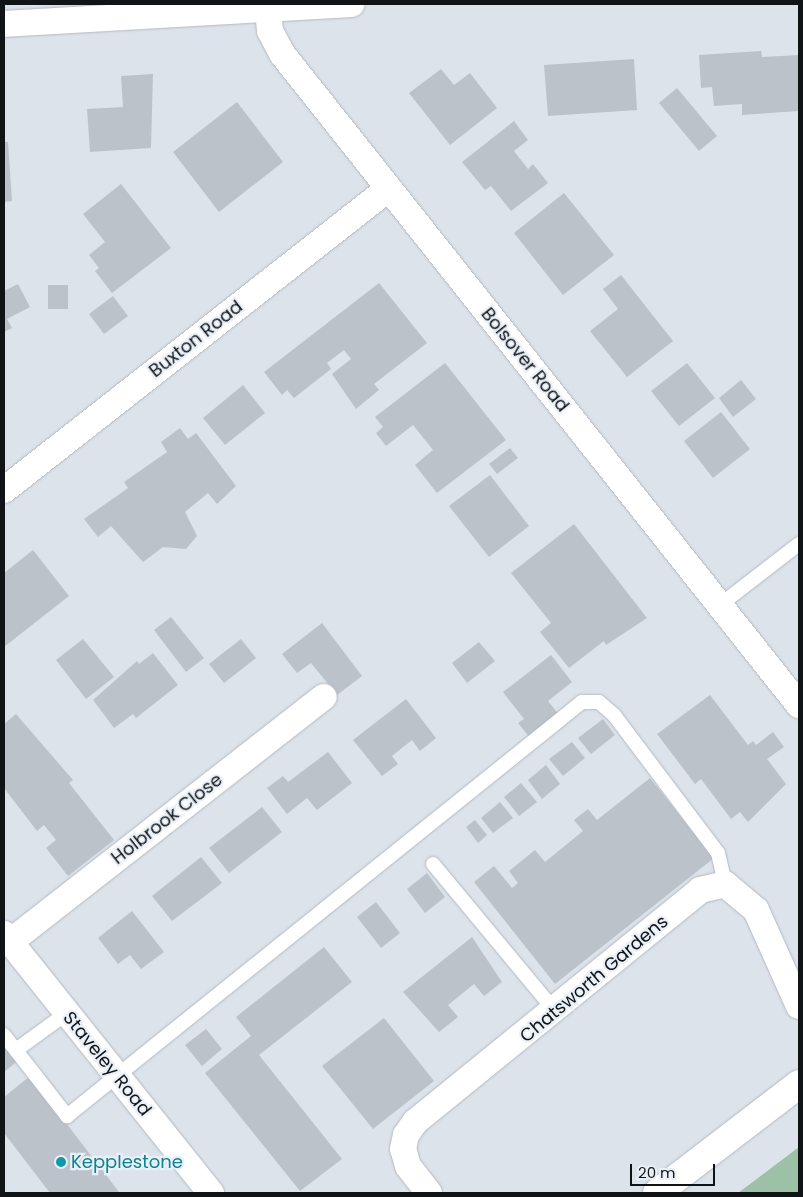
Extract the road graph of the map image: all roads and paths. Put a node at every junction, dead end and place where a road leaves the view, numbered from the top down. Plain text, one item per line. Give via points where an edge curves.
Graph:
1 (351, 4) edge
2 (268, 8) junction
3 (4, 24) edge
4 (388, 188) junction
5 (4, 490) edge
6 (799, 544) edge
7 (720, 604) junction
8 (324, 697) dead end
9 (799, 705) edge
10 (434, 864) dead end
11 (725, 884) junction
12 (7, 938) edge
13 (799, 1006) edge
14 (67, 1012) junction
15 (556, 1012) junction
16 (4, 1035) edge
17 (16, 1050) junction
18 (118, 1077) junction
19 (799, 1084) edge
20 (211, 1193) edge
21 (429, 1193) edge
22 (657, 1193) edge

1 - 2 street
2 - 3 street
2 - 4 street, Bolsover Road via 270,31 283,55
4 - 5 street, Buxton Road
4 - 7 street, Bolsover Road
6 - 7 lane
7 - 9 street, Bolsover Road
8 - 12 street, Holbrook Close
10 - 15 lane
11 - 13 street via 756,910
11 - 15 street, Chatsworth Gardens via 700,890
11 - 18 lane via 718,852 614,715 599,702 582,702
12 - 14 street, Staveley Road
14 - 17 lane
14 - 18 street, Staveley Road
15 - 21 street, Chatsworth Gardens via 415,1122 406,1135 408,1166
16 - 17 lane
17 - 18 lane via 67,1116
18 - 20 street, Staveley Road
19 - 22 main road

